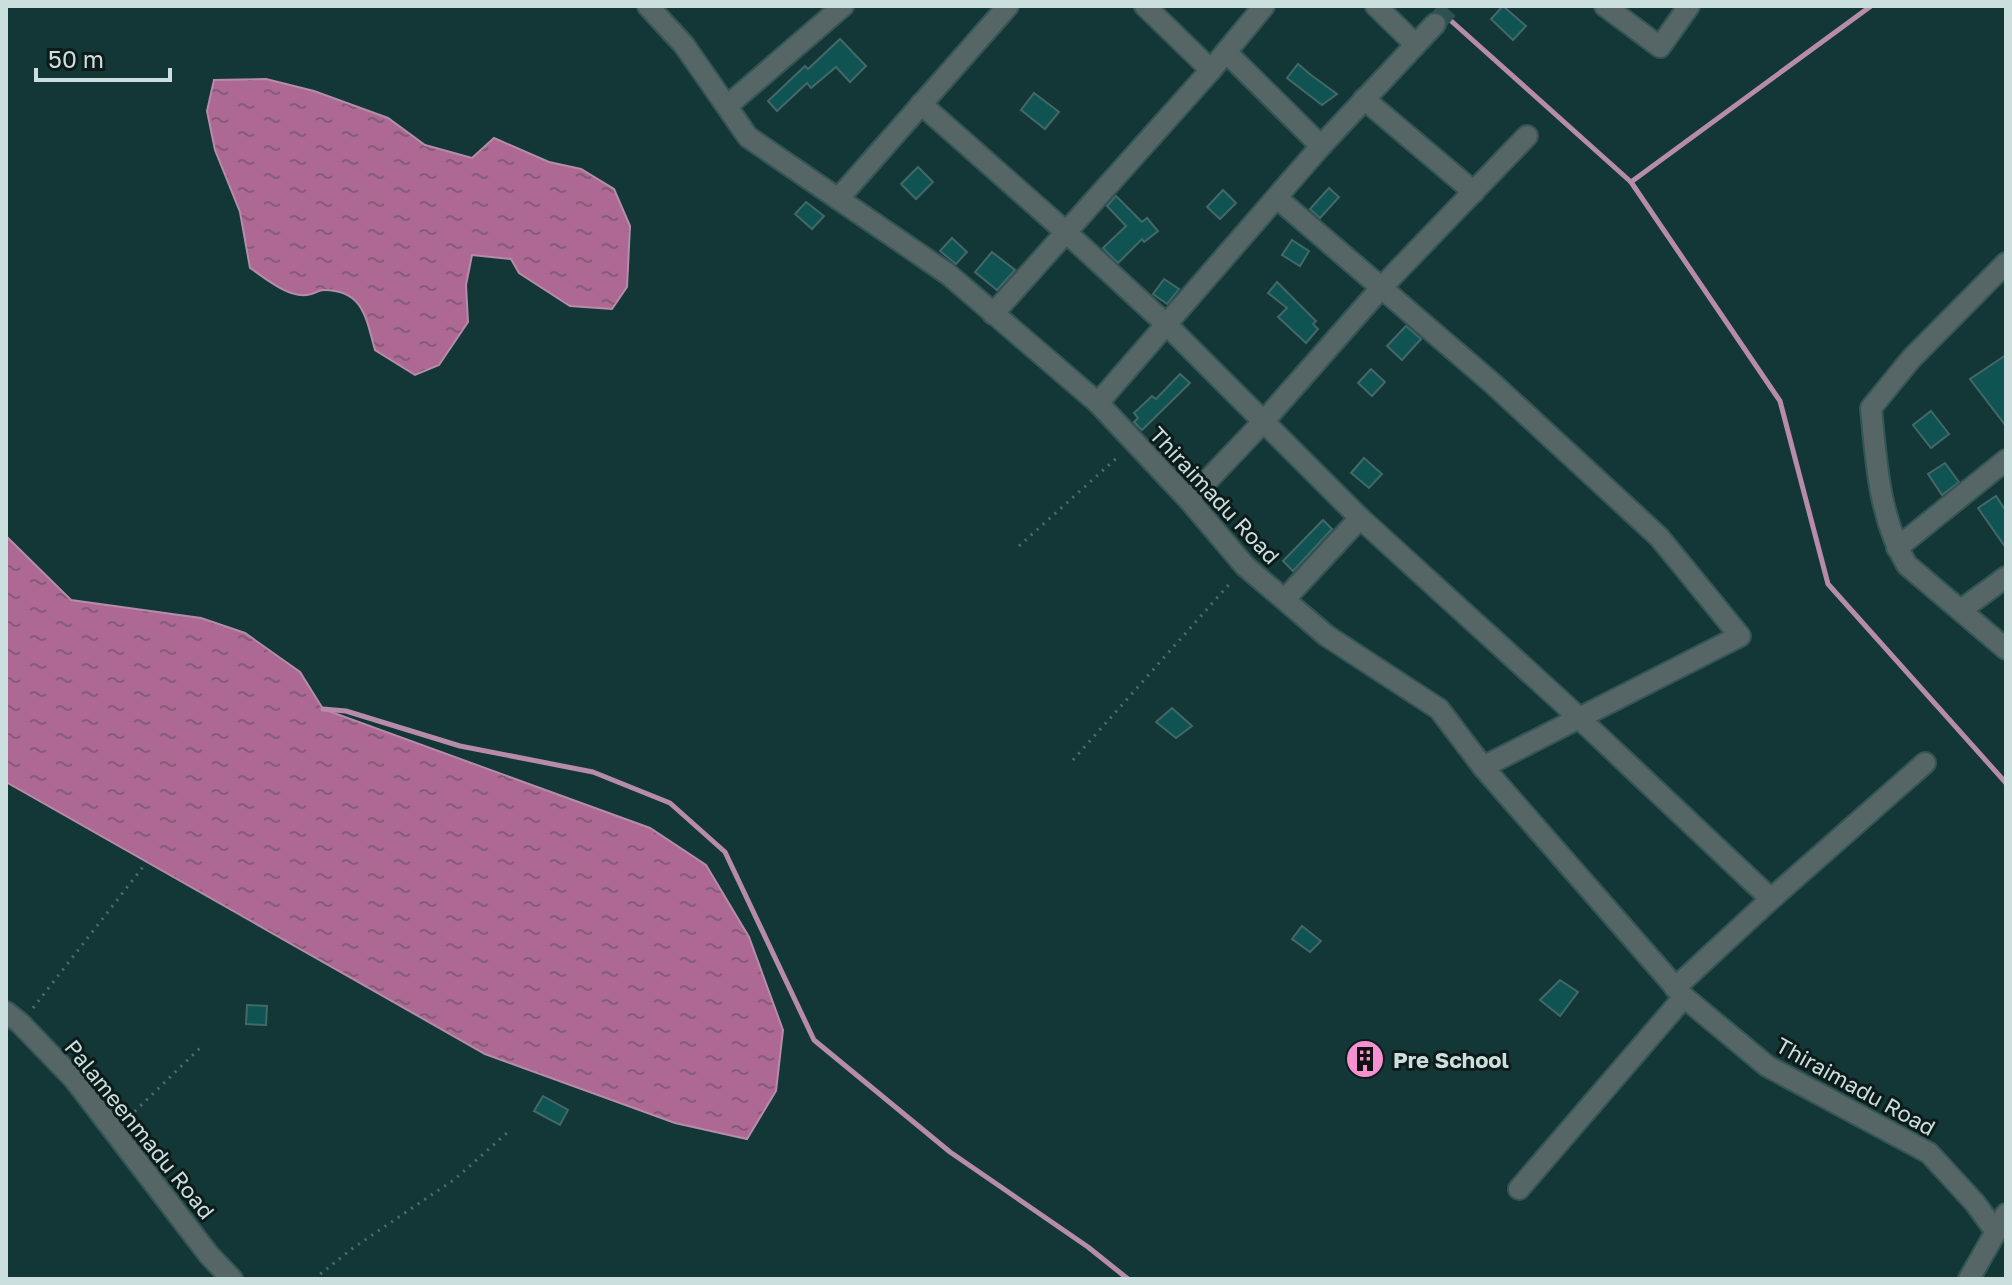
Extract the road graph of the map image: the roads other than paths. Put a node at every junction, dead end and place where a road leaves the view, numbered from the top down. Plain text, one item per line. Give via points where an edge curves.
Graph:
1 (648, 6) edge
2 (843, 6) edge
3 (1008, 6) edge
4 (1145, 6) edge
5 (1264, 6) edge
6 (1376, 6) edge
7 (1605, 6) edge
8 (1689, 6) edge
9 (1435, 24) tunnel mouth
10 (1415, 44) junction
11 (1226, 52) junction
12 (1211, 70) junction
13 (1364, 99) junction
14 (921, 104) junction
15 (727, 106) junction
16 (1527, 136) dead end
17 (1321, 146) junction
18 (1474, 192) junction
19 (1277, 198) junction
20 (838, 199) junction
21 (1067, 233) junction
22 (2006, 263) edge
23 (1381, 288) junction
24 (993, 314) junction
25 (1167, 325) junction
26 (1098, 403) junction
27 (1264, 421) junction
28 (2006, 460) edge
29 (1189, 500) junction
30 (1360, 518) junction
31 (1897, 548) junction
32 (2006, 577) edge
33 (1285, 599) junction
34 (1961, 610) junction
35 (2006, 649) edge
36 (1579, 718) junction
37 (1925, 763) dead end
38 (1483, 767) junction
39 (1771, 899) junction
40 (1680, 993) junction
41 (13, 1017) edge
42 (1519, 1189) dead end
43 (2001, 1223) edge
44 (232, 1279) edge
45 (1969, 1279) edge

1 - 15 street, Thiraimadu Road via 684,45
2 - 15 street
3 - 14 street
4 - 12 street
5 - 11 street
6 - 10 street
7 - 8 street via 1660,47
9 - 10 street
10 - 13 street
11 - 12 street
11 - 17 street
12 - 21 street
13 - 17 street
13 - 18 street
14 - 20 street
14 - 21 street
15 - 20 street, Thiraimadu Road via 748,137
16 - 18 street
17 - 19 street
18 - 23 street
19 - 23 street
19 - 25 street
20 - 24 street, Thiraimadu Road via 948,274
21 - 24 street
21 - 25 street
22 - 31 street via 1911,359 1871,408 1877,476
23 - 27 street
23 - 36 street via 1659,537 1740,636
24 - 26 street, Thiraimadu Road
25 - 26 street
25 - 27 street
26 - 29 street, Thiraimadu Road
27 - 29 street
27 - 30 street
28 - 31 street
29 - 33 street, Thiraimadu Road via 1245,566
30 - 33 street
30 - 36 street
31 - 34 street via 1907,565
32 - 34 street
33 - 38 street, Thiraimadu Road via 1327,636 1439,709
34 - 35 street
36 - 38 street
36 - 39 street
37 - 39 street
38 - 40 street, Thiraimadu Road
39 - 40 street
40 - 42 street
40 - 43 street, Thiraimadu Road via 1767,1066 1929,1153
41 - 44 street, Palameenmadu Road via 74,1079
43 - 45 street

